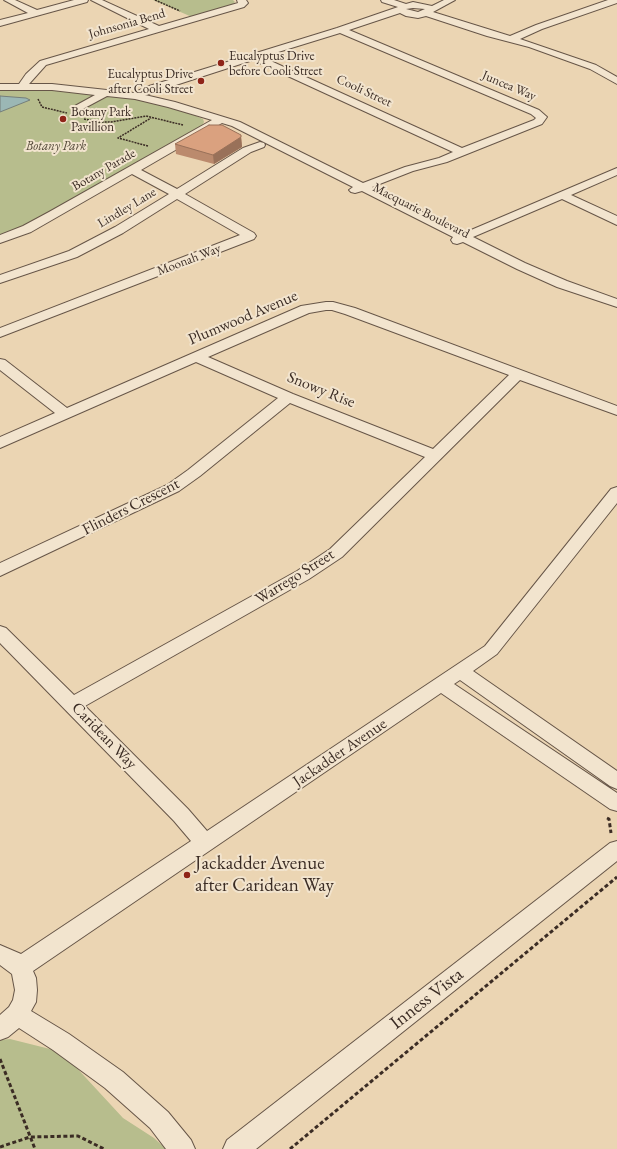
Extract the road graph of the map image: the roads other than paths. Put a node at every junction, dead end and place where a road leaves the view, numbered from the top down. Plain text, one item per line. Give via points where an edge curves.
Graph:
1 (8, 0) edge
2 (84, 0) edge
3 (94, 0) edge
4 (241, 0) edge
5 (385, 0) edge
6 (451, 0) edge
7 (617, 0) edge
8 (436, 2) edge
9 (595, 8) junction
10 (408, 9) junction
11 (428, 12) junction
12 (609, 12) dead end
13 (36, 13) junction
14 (0, 23) edge
15 (157, 29) junction
16 (344, 32) junction
17 (511, 40) junction
18 (258, 58) junction
19 (617, 81) edge
20 (23, 86) junction
21 (0, 87) edge
22 (108, 92) junction
23 (135, 96) junction
24 (150, 99) junction
25 (80, 113) road end
26 (220, 120) junction
27 (260, 145) junction
28 (461, 152) junction
29 (132, 170) junction
30 (617, 171) edge
31 (357, 189) junction
32 (177, 194) junction
33 (562, 195) junction
34 (617, 221) edge
35 (0, 239) edge
36 (458, 240) junction
37 (0, 278) edge
38 (617, 303) edge
39 (617, 313) edge
40 (0, 333) edge
41 (196, 357) junction
42 (0, 363) edge
43 (518, 374) junction
44 (288, 397) junction
45 (617, 411) edge
46 (65, 414) junction
47 (0, 443) edge
48 (434, 455) junction
49 (617, 492) edge
50 (0, 570) edge
51 (0, 632) edge
52 (461, 672) junction
53 (442, 685) junction
54 (73, 704) junction
55 (617, 780) edge
56 (610, 809) edge
57 (612, 842) edge
58 (205, 843) junction
59 (0, 955) edge
60 (20, 967) junction
61 (8, 1021) edge
62 (182, 1149) edge
63 (236, 1149) edge

1 - 13 street
2 - 13 street
3 - 15 street
4 - 15 street, Johnsonia Bend via 244,3 241,5
5 - 10 street
6 - 8 street
7 - 9 street
8 - 10 street
8 - 11 street
9 - 12 street
9 - 17 street
10 - 11 street
10 - 16 street
11 - 17 street
13 - 14 street
15 - 20 street, Johnsonia Bend via 43,63
16 - 18 street
16 - 28 street, Juncea Way via 542,117 538,122
17 - 19 street via 593,67
18 - 23 street via 150,89
18 - 24 street via 166,89
18 - 28 street, Cooli Street
20 - 21 street, Macquarie Boulevard
20 - 22 street, Macquarie Boulevard
22 - 23 street, Macquarie Boulevard
22 - 25 street
23 - 24 street, Macquarie Boulevard
24 - 26 street, Macquarie Boulevard
26 - 27 street, Macquarie Boulevard via 229,130
26 - 29 street, Botany Parade
26 - 31 street, Macquarie Boulevard via 250,131
27 - 31 street, Macquarie Boulevard
27 - 32 street, Lindley Lane via 247,150
28 - 31 street, Juncea Way
29 - 32 street, Moonah Way
29 - 35 street, Botany Parade via 27,229
30 - 33 street
31 - 36 street, Macquarie Boulevard
32 - 37 street, Lindley Lane via 119,230 73,254 14,276
32 - 40 street, Moonah Way via 250,236
33 - 34 street
33 - 36 street
36 - 38 street, Macquarie Boulevard via 562,284
36 - 39 street, Macquarie Boulevard via 552,290
41 - 43 street, Plumwood Avenue via 306,308 333,306
41 - 44 street, Snowy Rise
41 - 46 street, Plumwood Avenue
42 - 46 street
43 - 45 street, Plumwood Avenue
43 - 48 street, Warrego Street
44 - 48 street, Snowy Rise
44 - 50 street, Flinders Crescent via 173,488
46 - 47 street, Plumwood Avenue
48 - 54 street, Warrego Street via 336,553 303,575
49 - 52 street, Jackadder Avenue via 492,650
51 - 54 street, Caridean Way
52 - 53 street, Jackadder Avenue
52 - 55 street
53 - 56 street
53 - 58 street, Jackadder Avenue
54 - 58 street, Caridean Way
57 - 63 street, Inness Vista
58 - 60 street, Jackadder Avenue
59 - 60 street via 11,959
60 - 61 street via 25,978 24,1002
61 - 62 street via 61,1042 114,1080 158,1120

